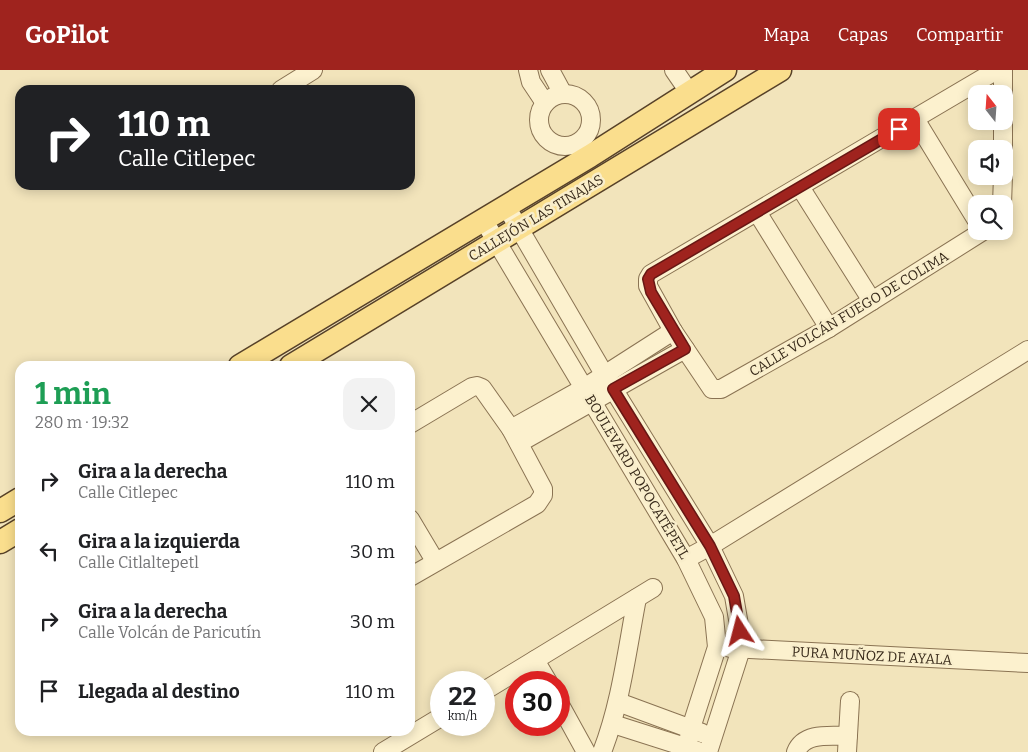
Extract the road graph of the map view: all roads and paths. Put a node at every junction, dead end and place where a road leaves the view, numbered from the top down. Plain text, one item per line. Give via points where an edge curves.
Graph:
1 (313, 70) edge
2 (528, 70) edge
3 (550, 70) edge
4 (674, 70) edge
5 (726, 70) edge
6 (780, 70) edge
7 (997, 70) edge
8 (1003, 70) edge
9 (289, 85) edge
10 (1003, 85) edge
11 (689, 92) junction
12 (563, 94) junction
13 (545, 103) junction
14 (915, 119) junction
15 (586, 148) junction
16 (800, 187) junction
17 (506, 206) junction
18 (968, 206) edge
19 (757, 212) junction
20 (483, 219) junction
21 (518, 229) junction
22 (969, 240) edge
23 (496, 242) junction
24 (872, 301) junction
25 (829, 328) junction
26 (673, 331) junction
27 (685, 349) junction
28 (1028, 350) edge
29 (248, 361) edge
30 (299, 361) edge
31 (609, 382) junction
32 (588, 395) junction
33 (415, 421) edge
34 (515, 436) junction
35 (15, 502) edge
36 (0, 511) edge
37 (415, 527) edge
38 (15, 533) edge
39 (0, 542) edge
40 (710, 546) junction
41 (686, 559) junction
42 (435, 561) junction
43 (415, 575) edge
44 (653, 588) dead end
45 (637, 598) junction
46 (717, 647) junction
47 (741, 649) junction
48 (535, 660) junction
49 (1028, 663) edge
50 (542, 671) edge
51 (495, 684) edge
52 (850, 701) dead end
53 (618, 702) junction
54 (570, 723) edge
55 (430, 724) edge
56 (612, 724) junction
57 (691, 728) junction
58 (415, 732) edge
59 (409, 736) edge
60 (847, 744) edge
61 (710, 745) edge
62 (691, 750) edge
63 (382, 752) edge
64 (586, 752) edge
65 (602, 752) edge
66 (796, 752) edge

1 - 9 street
2 - 13 street via 531,82
3 - 12 street
4 - 11 street
5 - 11 main road, CALLEJÓN LAS TINAJAS
6 - 21 main road, CALLEJÓN LAS TINAJAS
7 - 14 street
8 - 10 street
11 - 15 main road, CALLEJÓN LAS TINAJAS
12 - 13 street
12 - 15 street via 581,99 587,106 590,124
13 - 15 street via 538,119 545,138 556,145
14 - 16 street
14 - 18 street
15 - 17 main road, CALLEJÓN LAS TINAJAS
16 - 19 street
16 - 24 street
17 - 20 main road, CALLEJÓN LAS TINAJAS
17 - 21 street, BOULEVARD POPOCATÉPETL
19 - 25 street
19 - 26 street via 651,274 648,286
20 - 23 street, BOULEVARD POPOCATÉPETL
20 - 29 main road, CALLEJÓN LAS TINAJAS
21 - 23 main road, CALLEJÓN LAS TINAJAS
21 - 31 street, BOULEVARD POPOCATÉPETL
22 - 24 street, CALLE VOLCÁN FUEGO DE COLIMA
23 - 30 main road, CALLEJÓN LAS TINAJAS
23 - 32 street, BOULEVARD POPOCATÉPETL
24 - 25 street, CALLE VOLCÁN FUEGO DE COLIMA
25 - 27 street, CALLE VOLCÁN FUEGO DE COLIMA via 725,388 712,388
26 - 27 street
26 - 31 street
27 - 31 street
28 - 40 street
31 - 32 street
31 - 40 street, BOULEVARD POPOCATÉPETL
32 - 34 street
32 - 41 street, BOULEVARD POPOCATÉPETL
33 - 34 street via 477,386 482,388
34 - 42 street via 543,489 543,495 537,504
35 - 36 main road
37 - 42 street
38 - 39 main road
40 - 41 street
40 - 47 street, BOULEVARD POPOCATÉPETL via 734,596
41 - 46 street, BOULEVARD POPOCATÉPETL via 714,617
42 - 43 street
44 - 45 street
45 - 48 street
45 - 53 street
46 - 47 street, PURA MUÑOZ DE AYALA
46 - 57 street, BOULEVARD POPOCATÉPETL
47 - 49 street, PURA MUÑOZ DE AYALA
47 - 61 street, BOULEVARD POPOCATÉPETL
48 - 50 street
48 - 51 street
52 - 60 street
53 - 56 street
53 - 57 street
54 - 64 street
55 - 58 street
56 - 62 street
56 - 65 street
57 - 61 street
57 - 62 street, BOULEVARD POPOCATÉPETL
59 - 63 street
60 - 66 street via 816,736 804,741

